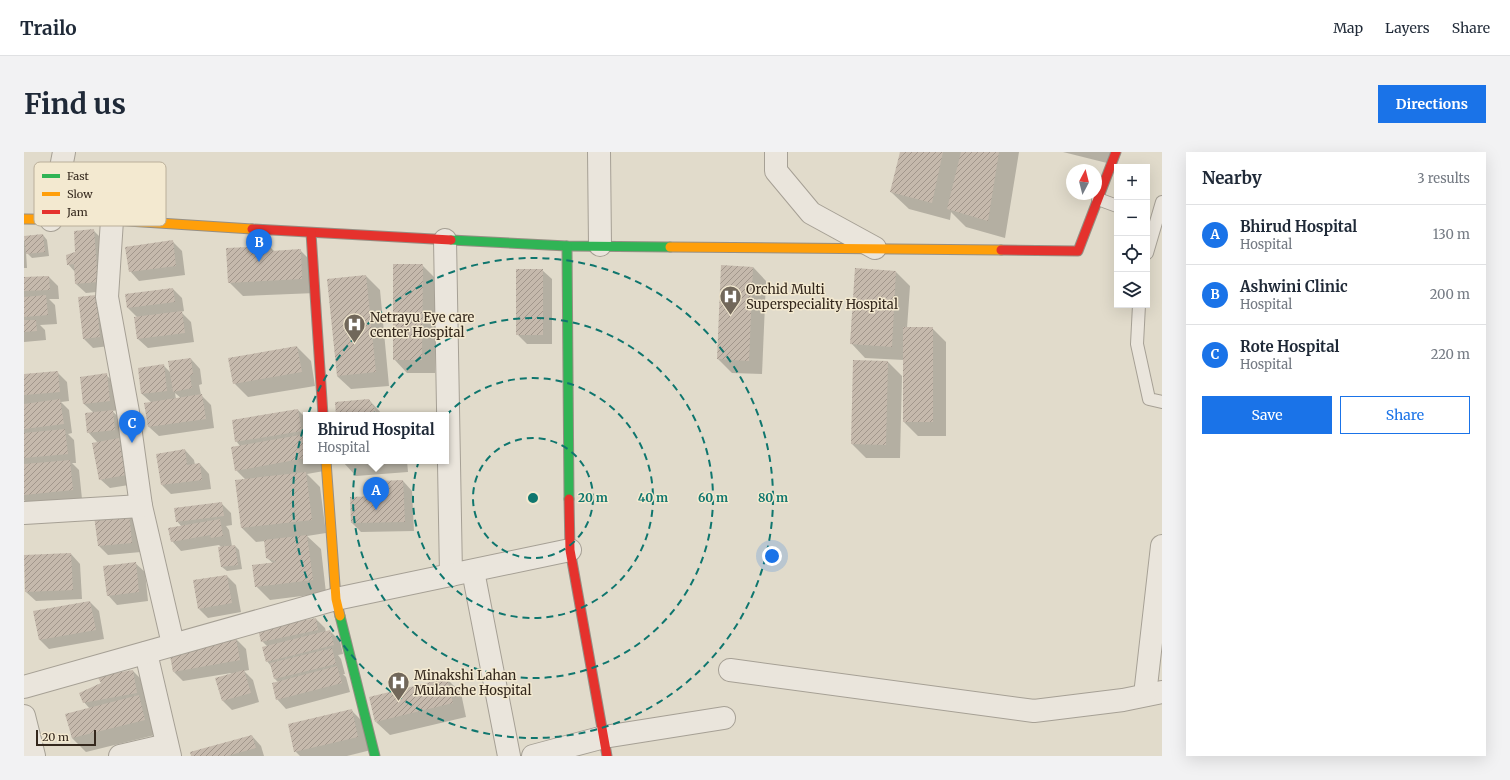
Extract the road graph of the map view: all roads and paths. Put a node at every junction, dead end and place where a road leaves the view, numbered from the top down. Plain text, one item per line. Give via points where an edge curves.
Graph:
1 (64, 152) edge
2 (599, 152) edge
3 (776, 152) edge
4 (1116, 152) edge
5 (62, 162) edge
6 (1102, 189) edge
7 (1098, 200) edge
8 (1101, 200) edge
9 (1162, 202) edge
10 (1114, 205) edge
11 (1152, 217) edge
12 (24, 219) edge
13 (34, 219) edge
14 (166, 224) edge
15 (112, 226) edge
16 (311, 233) junction
17 (1149, 236) edge
18 (445, 240) junction
19 (600, 245) junction
20 (567, 246) junction
21 (875, 248) junction
22 (1140, 308) edge
23 (1162, 402) edge
24 (323, 412) edge
25 (448, 412) edge
26 (449, 463) edge
27 (326, 464) edge
28 (141, 506) junction
29 (24, 513) edge
30 (1162, 546) edge
31 (570, 550) junction
32 (473, 571) junction
33 (451, 575) junction
34 (336, 599) junction
35 (173, 644) junction
36 (146, 653) junction
37 (730, 670) dead end
38 (24, 687) edge
39 (1154, 693) edge
40 (24, 716) edge
41 (724, 718) dead end
42 (606, 746) edge
43 (168, 751) edge
44 (34, 756) edge
45 (120, 756) edge
46 (375, 756) edge
47 (509, 756) edge
48 (533, 756) edge

1 - 5 street
2 - 19 street
3 - 21 street via 776,171 811,213
4 - 6 street
7 - 21 street via 1078,251
8 - 10 lane
9 - 11 lane
11 - 17 lane
12 - 13 street
14 - 16 street
15 - 28 street via 107,297 128,412
16 - 18 street
16 - 24 street
18 - 20 street
18 - 25 street
19 - 20 street
19 - 21 street
20 - 31 street
22 - 23 lane via 1137,344 1149,399
26 - 33 street
27 - 34 street
28 - 29 street
28 - 35 street
30 - 39 street
31 - 32 street
31 - 42 street
32 - 33 street
32 - 47 street
33 - 34 street
34 - 35 street
34 - 46 street
35 - 36 street
36 - 38 street
36 - 43 street
37 - 39 street via 1034,711 1122,700
40 - 44 street
41 - 42 street
42 - 48 street
43 - 45 street

